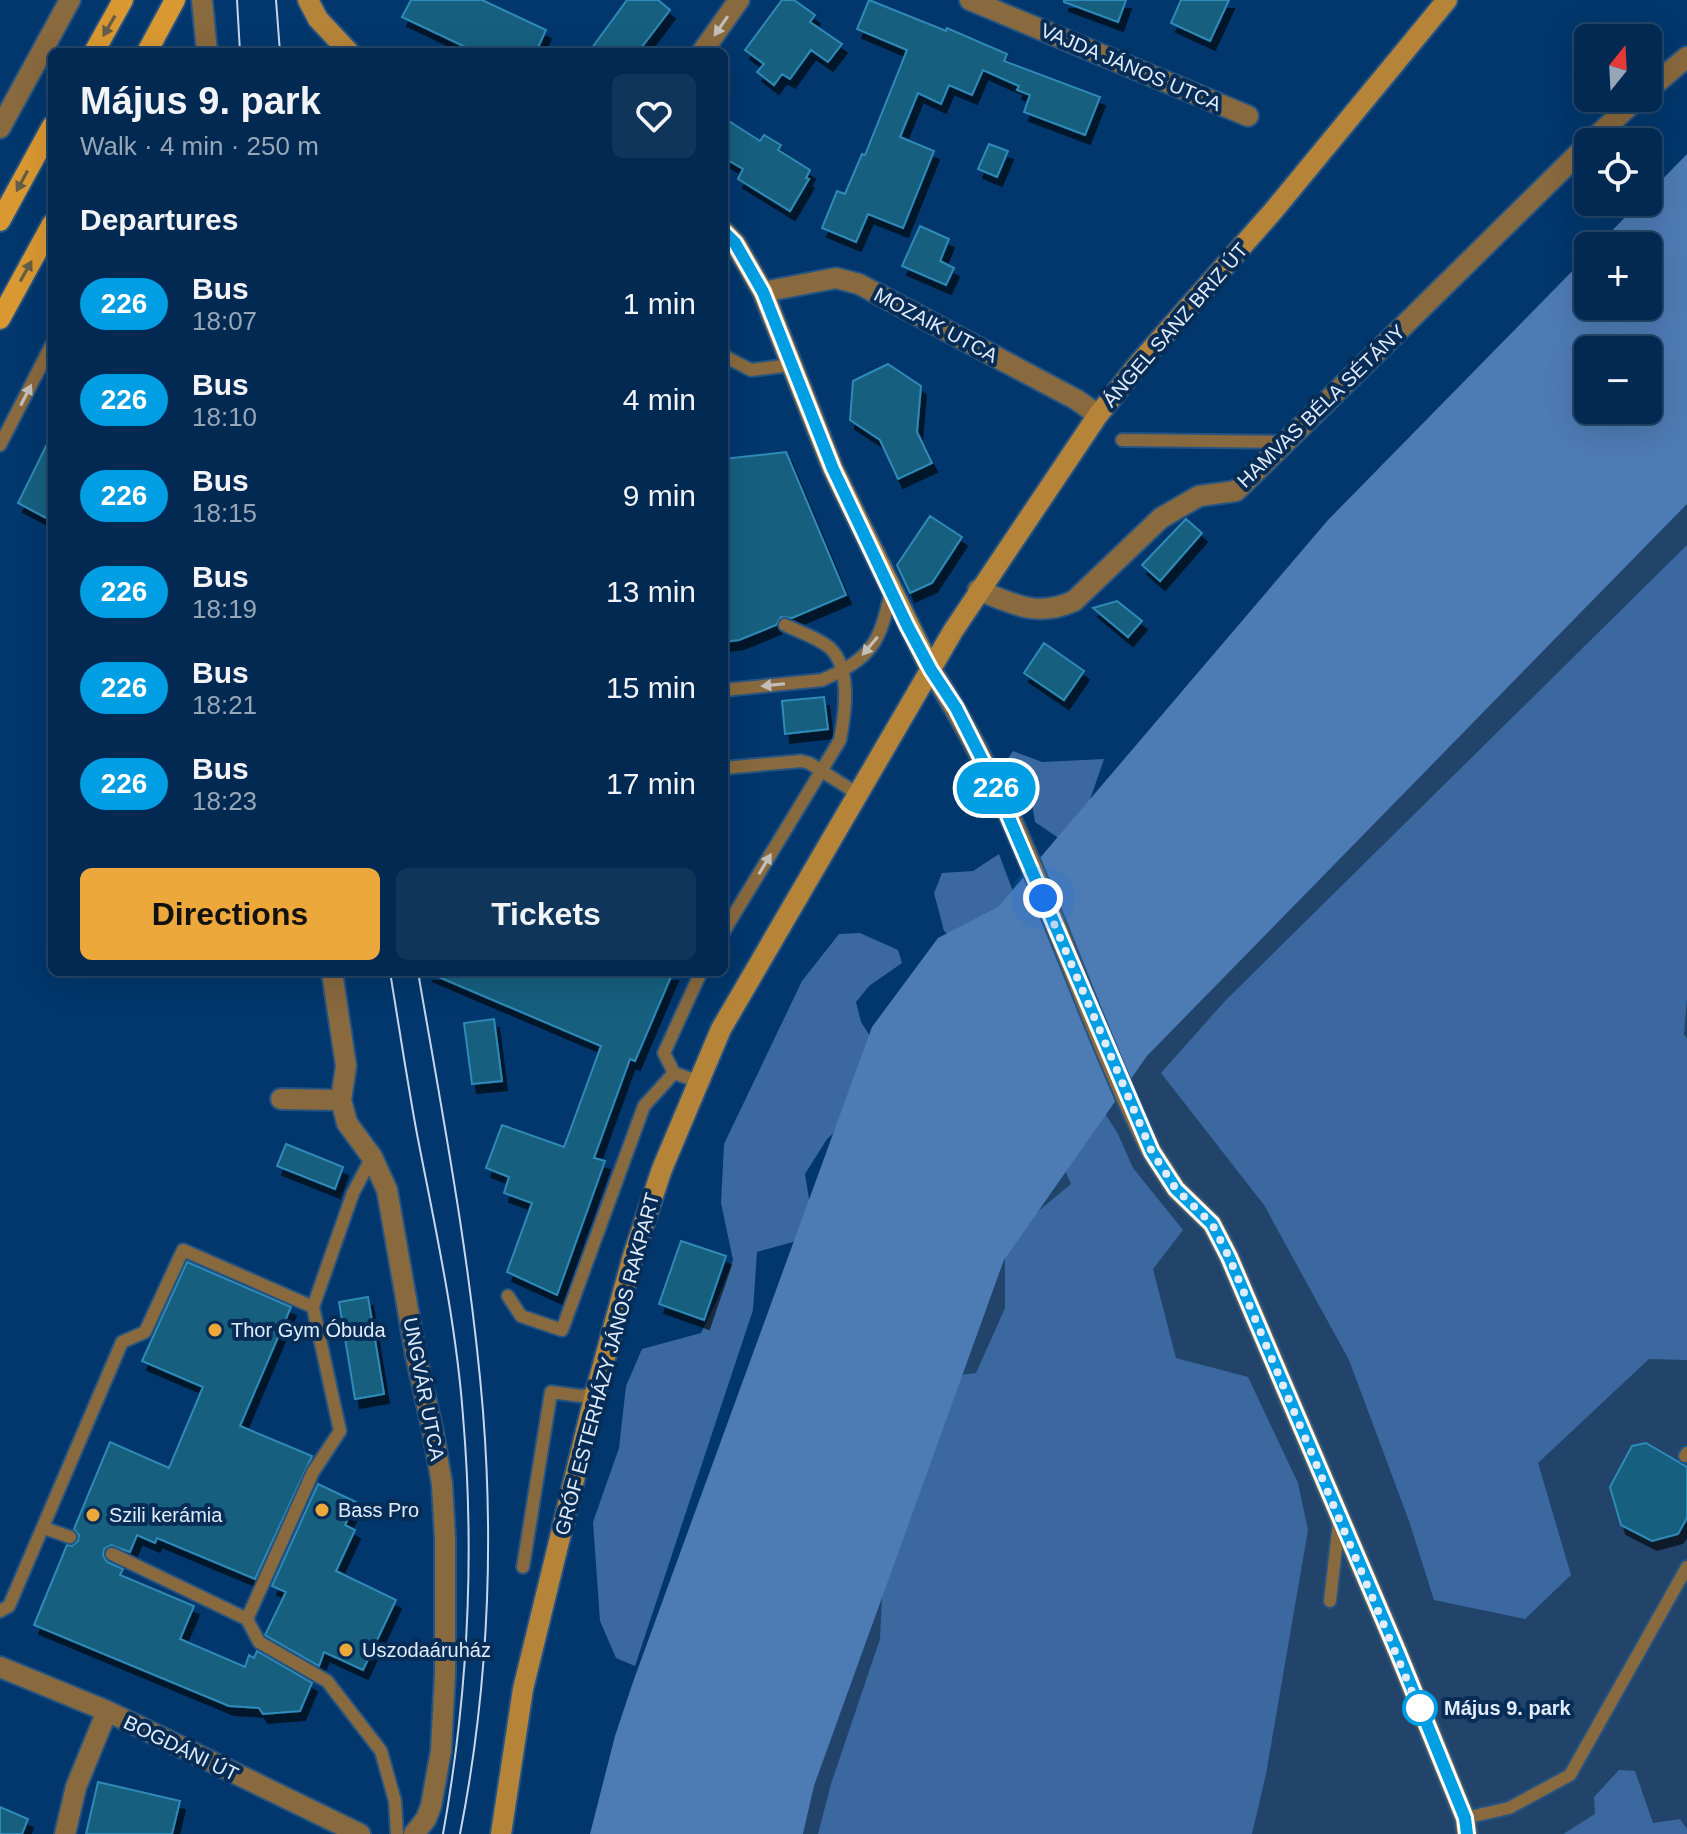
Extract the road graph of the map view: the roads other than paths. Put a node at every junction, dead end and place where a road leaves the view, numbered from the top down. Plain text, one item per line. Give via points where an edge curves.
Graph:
1 (70, 0) edge
2 (123, 0) edge
3 (175, 0) edge
4 (202, 0) edge
5 (308, 0) edge
6 (739, 0) edge
7 (970, 0) edge
8 (1447, 0) edge
9 (96, 48) edge
10 (149, 48) edge
11 (207, 48) edge
12 (345, 48) edge
13 (705, 48) edge
14 (1687, 57) edge
15 (1662, 78) edge
16 (1623, 112) edge
17 (1248, 116) dead end
18 (0, 128) edge
19 (1605, 128) edge
20 (48, 133) edge
21 (1574, 158) edge
22 (0, 221) edge
23 (48, 231) edge
24 (728, 241) edge
25 (763, 292) junction
26 (0, 319) edge
27 (48, 352) edge
28 (728, 358) edge
29 (792, 365) junction
30 (1098, 415) junction
31 (1122, 440) dead end
32 (1286, 442) junction
33 (0, 445) edge
34 (978, 590) junction
35 (891, 591) junction
36 (785, 625) dead end
37 (842, 669) junction
38 (931, 670) junction
39 (728, 690) edge
40 (728, 768) edge
41 (822, 771) junction
42 (858, 794) junction
43 (728, 924) edge
44 (333, 976) edge
45 (698, 978) edge
46 (674, 1073) junction
47 (697, 1081) junction
48 (281, 1099) dead end
49 (341, 1100) junction
50 (372, 1157) junction
51 (508, 1296) dead end
52 (313, 1307) junction
53 (595, 1394) junction
54 (1340, 1515) junction
55 (44, 1528) junction
56 (70, 1537) dead end
57 (112, 1554) dead end
58 (523, 1567) dead end
59 (1687, 1567) edge
60 (1330, 1601) dead end
61 (0, 1611) edge
62 (247, 1619) junction
63 (0, 1667) edge
64 (107, 1711) junction
65 (1466, 1826) edge
66 (420, 1827) edge
67 (65, 1834) edge
68 (360, 1834) edge
69 (397, 1834) edge
70 (501, 1834) edge

1 - 18 street
2 -> 9 main road
3 - 10 main road
4 - 11 street
5 - 12 main road
6 -> 13 street
7 - 17 street, VAJDA JÁNOS UTCA
8 - 30 main road, ÁNGEL SANZ BRIZ ÚT
14 - 15 street
16 - 19 street, HAMVAS BÉLA SÉTÁNY
20 -> 22 main road
21 - 32 street, HAMVAS BÉLA SÉTÁNY
26 -> 23 main road
24 - 25 main road
25 - 29 main road
25 - 30 street, MOZAIK UTCA via 836,278 859,284
33 -> 27 lane
28 - 29 lane via 751,370
29 - 35 main road via 833,469
30 - 34 main road, ÁNGEL SANZ BRIZ ÚT
31 - 32 lane
32 - 34 street, HAMVAS BÉLA SÉTÁNY via 1236,491 1199,496 1161,518 1074,601 1039,611
34 - 38 main road, ÁNGEL SANZ BRIZ ÚT
35 -> 37 lane via 883,629 871,649
35 - 38 main road
36 - 37 lane via 828,647
37 -> 39 lane via 822,680
37 - 41 lane via 840,740
38 - 42 main road, GRÓF ESTERHÁZY JÁNOS RAKPART
38 - 54 street via 995,785 1138,1125 1168,1179 1217,1231
40 - 41 lane via 801,761
41 - 42 lane
43 -> 41 lane
42 - 47 main road, GRÓF ESTERHÁZY JÁNOS RAKPART via 740,993
44 - 49 street, UNGVÁR UTCA via 346,1066
45 - 46 lane via 664,1053
46 - 47 lane
46 - 51 lane via 644,1106 562,1330 521,1316
47 - 53 main road, GRÓF ESTERHÁZY JÁNOS RAKPART via 633,1256
48 - 49 street
49 - 50 street, UNGVÁR UTCA via 347,1123
50 - 52 lane via 353,1193
50 - 66 street, UNGVÁR UTCA via 387,1190 442,1484 441,1751
52 - 55 lane via 183,1250 145,1332 122,1342
52 - 62 lane via 340,1431 313,1472
53 - 58 lane via 551,1392
53 - 70 main road, GRÓF ESTERHÁZY JÁNOS RAKPART via 523,1689
54 - 60 lane
54 - 65 street
55 - 56 lane
55 - 61 lane via 9,1606
57 - 62 lane
59 - 65 lane via 1570,1775
62 - 69 lane via 259,1642 327,1681 381,1751 395,1801
63 - 64 street, BOGDÁNI ÚT
64 - 67 street via 76,1787
64 - 68 street, BOGDÁNI ÚT

